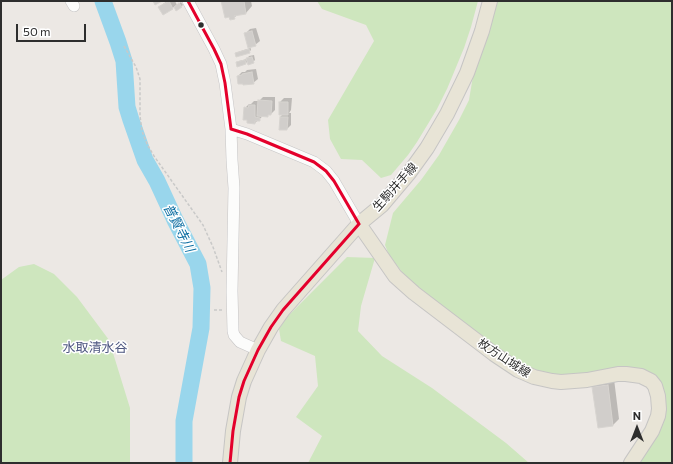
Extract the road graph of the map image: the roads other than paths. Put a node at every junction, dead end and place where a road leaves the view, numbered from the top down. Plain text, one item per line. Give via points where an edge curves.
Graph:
1 (188, 1) edge
2 (490, 1) edge
3 (231, 129) junction
4 (359, 224) junction
5 (258, 350) junction
6 (230, 463) edge
7 (631, 463) edge

1 - 3 street via 221,64
2 - 4 main road, 生駒井手線 via 467,73 436,134 409,173 382,205
3 - 4 street via 314,162 334,181
3 - 5 street via 234,188 232,327 240,342
4 - 5 main road, 生駒井手線 via 283,310
4 - 7 main road, 枚方山城線 via 395,276 518,370 552,381 587,380 626,374 641,376 651,382 658,396 658,416 652,431
5 - 6 main road, 生駒井手線 via 239,397 232,431

